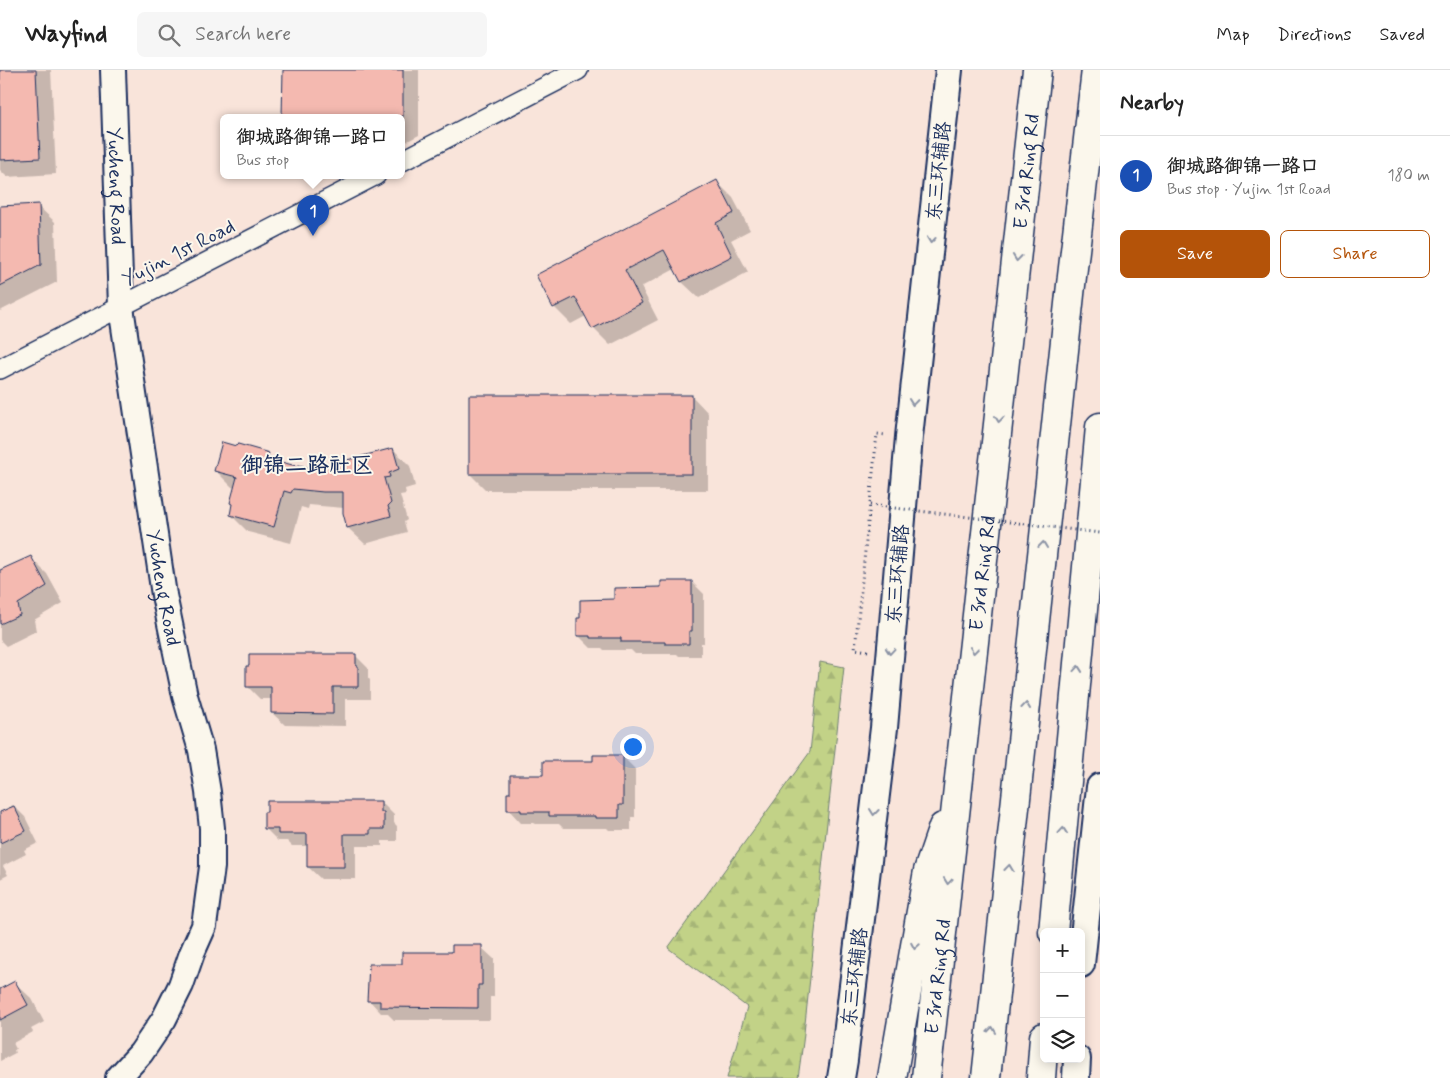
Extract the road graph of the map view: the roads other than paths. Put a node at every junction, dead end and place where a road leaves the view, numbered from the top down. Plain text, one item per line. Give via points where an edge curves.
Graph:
1 (112, 70) edge
2 (578, 70) edge
3 (949, 70) edge
4 (1037, 70) edge
5 (1096, 70) edge
6 (405, 160) edge
7 (368, 179) edge
8 (121, 307) junction
9 (0, 369) edge
10 (1100, 427) edge
11 (959, 781) junction
12 (1100, 787) edge
13 (1053, 928) edge
14 (1085, 928) edge
15 (1041, 1063) edge
16 (1077, 1063) edge
17 (118, 1078) edge
18 (841, 1078) edge
19 (892, 1078) edge
20 (926, 1078) edge
21 (986, 1078) edge
22 (1040, 1078) edge
23 (1076, 1078) edge

1 - 8 street, Yucheng Road
2 - 6 street
3 -> 18 main road, 东三环辅路 via 909,437 884,728
4 -> 11 highway, E 3rd Ring Rd
21 -> 5 highway
7 - 8 street, Yujin 1st Road
8 - 9 street, Yujin 1st Road
8 - 17 street, Yucheng Road via 164,595 208,792 212,867 204,926 181,986 164,1019
13 -> 10 highway
11 -> 19 highway via 928,871
11 -> 20 highway, E 3rd Ring Rd
12 - 14 main road
15 - 22 highway
16 - 23 main road

